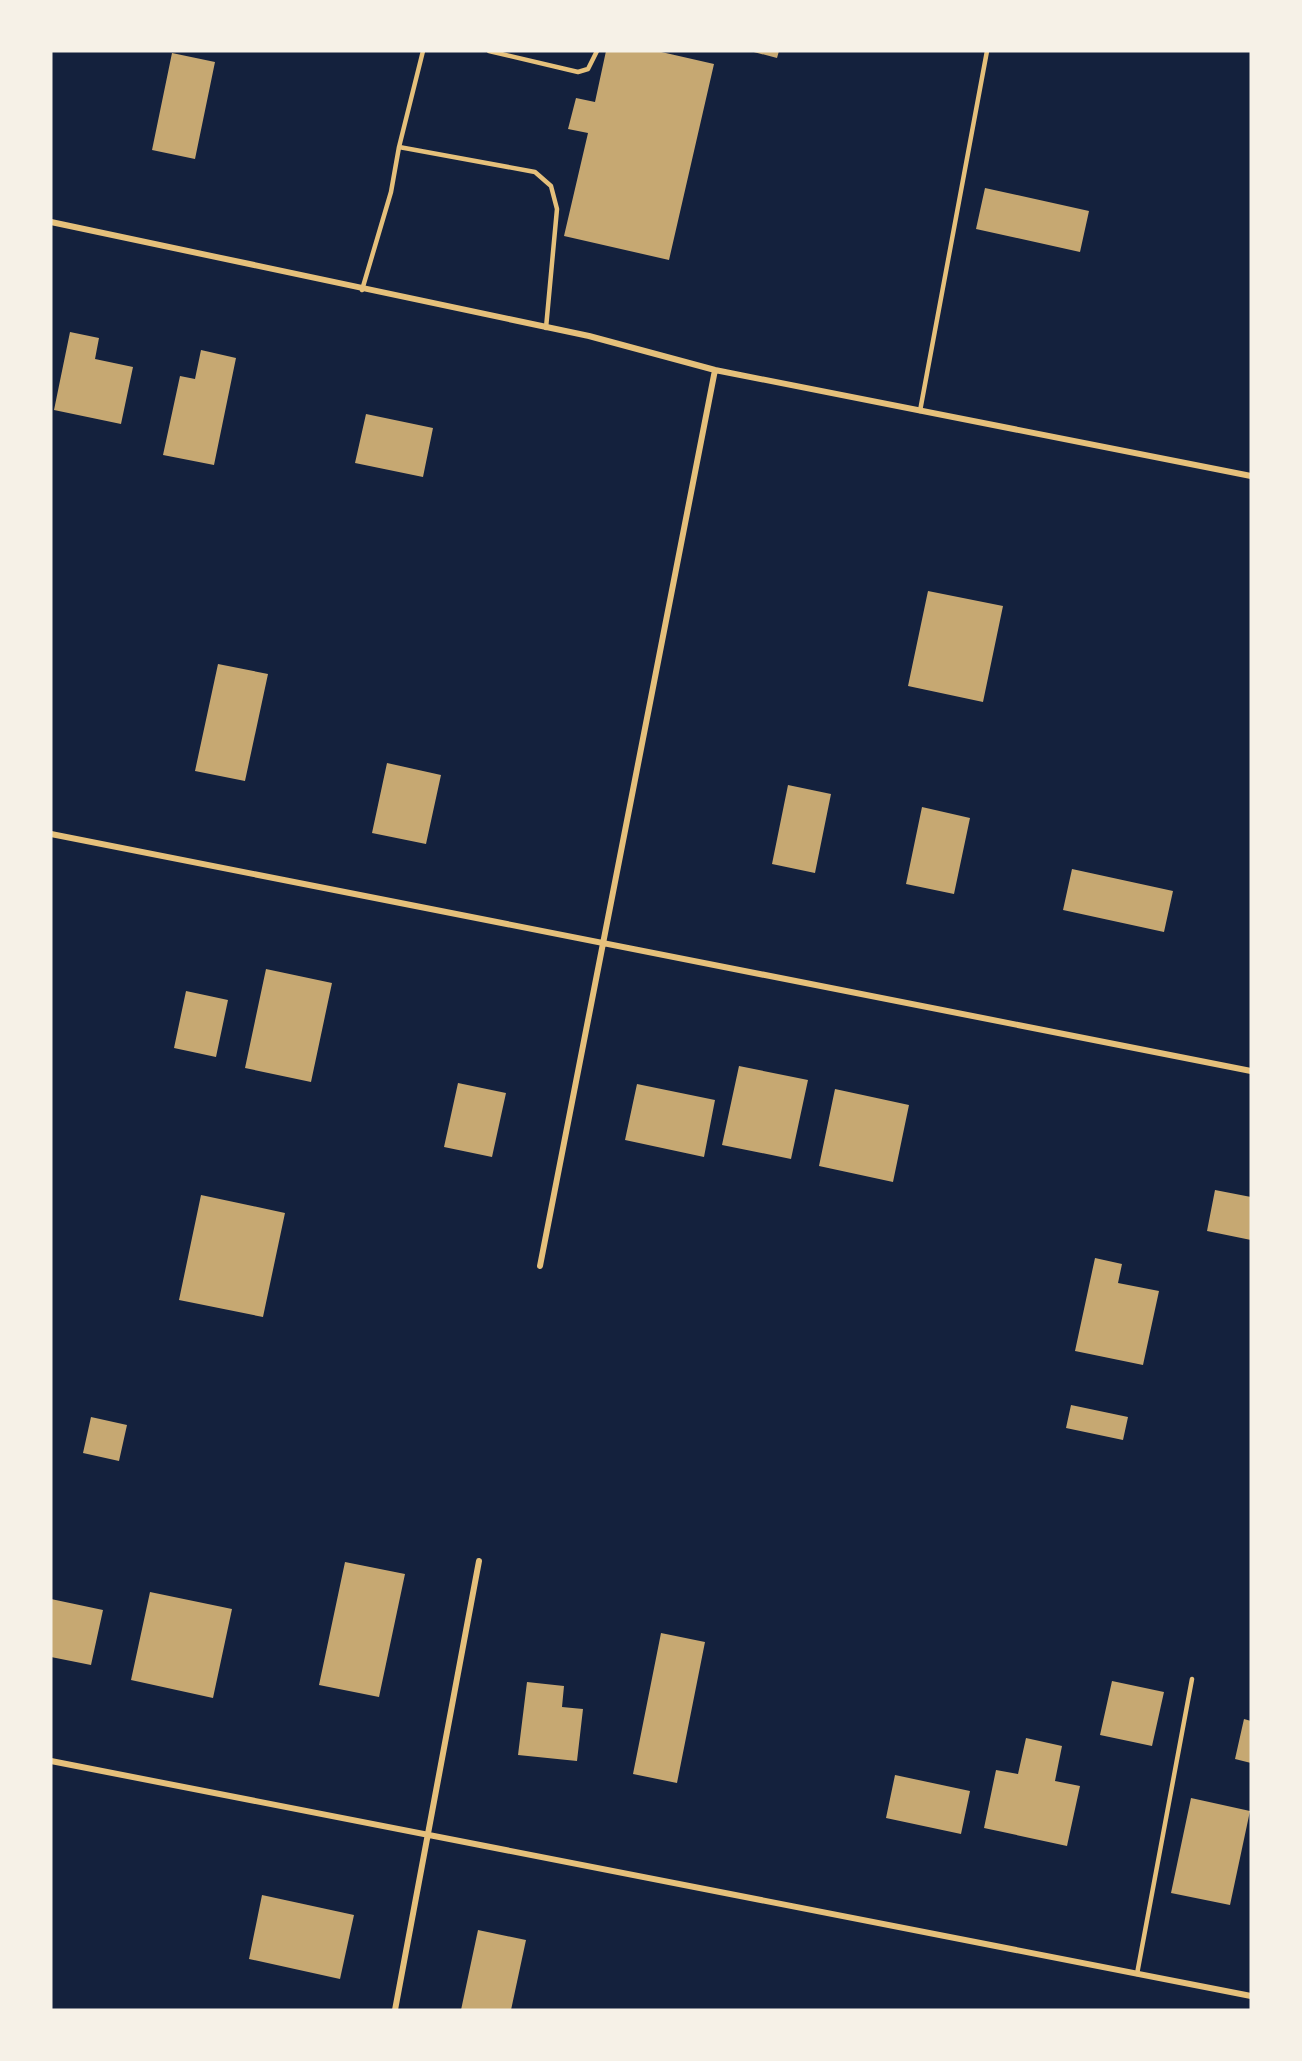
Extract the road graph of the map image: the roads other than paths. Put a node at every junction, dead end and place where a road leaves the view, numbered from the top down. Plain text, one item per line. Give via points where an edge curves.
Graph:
1 (423, 51) edge
2 (489, 51) edge
3 (597, 51) edge
4 (987, 51) edge
5 (399, 147) junction
6 (51, 222) edge
7 (362, 290) junction
8 (546, 327) junction
9 (715, 370) junction
10 (920, 411) junction
11 (1251, 476) edge
12 (51, 834) edge
13 (604, 945) junction
14 (1251, 1071) edge
15 (540, 1266) dead end
16 (479, 1562) dead end
17 (1192, 1679) dead end
18 (51, 1761) edge
19 (428, 1836) junction
20 (1137, 1974) junction
21 (1251, 1996) edge
22 (395, 2010) edge

1 - 5 lane
2 - 3 lane via 578,72 588,69
4 - 10 lane
5 - 7 lane via 391,192
5 - 8 lane via 535,172 551,186 557,209
6 - 7 street
7 - 8 street
8 - 9 street
9 - 10 street
9 - 13 street
10 - 11 street
12 - 13 street
13 - 14 street
13 - 15 street
16 - 19 street
17 - 20 lane
18 - 19 street
19 - 20 street
19 - 22 street
20 - 21 street

